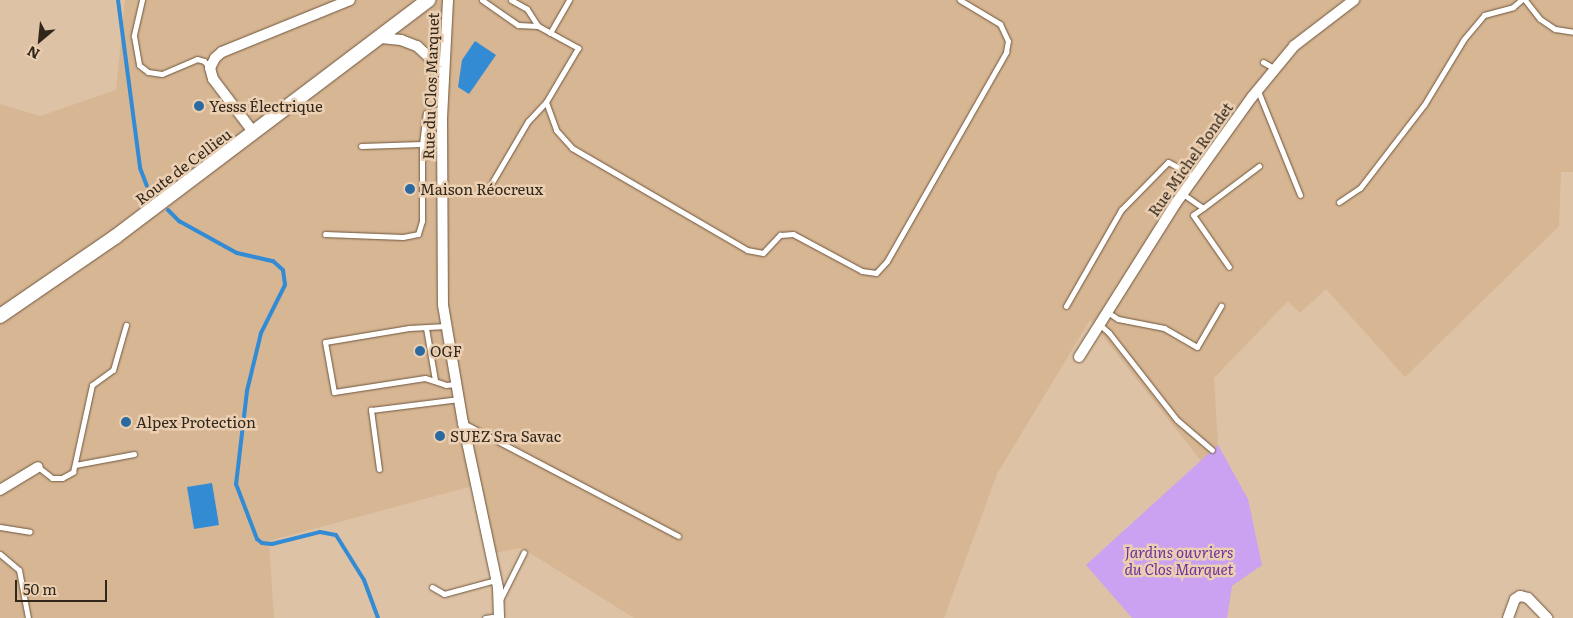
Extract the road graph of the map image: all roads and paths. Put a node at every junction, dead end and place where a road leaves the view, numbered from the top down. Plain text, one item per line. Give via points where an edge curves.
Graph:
1 (142, 0) edge
2 (350, 0) edge
3 (428, 0) edge
4 (448, 0) edge
5 (482, 0) edge
6 (511, 0) edge
7 (569, 0) edge
8 (960, 0) edge
9 (1354, 0) edge
10 (1521, 0) edge
11 (1525, 0) edge
12 (538, 26) junction
13 (550, 32) junction
14 (1573, 32) edge
15 (381, 38) junction
16 (1263, 62) dead end
17 (210, 68) junction
18 (1276, 69) junction
19 (444, 70) junction
20 (1258, 90) junction
21 (546, 102) junction
22 (443, 110) junction
23 (254, 133) junction
24 (422, 144) junction
25 (361, 146) dead end
26 (1259, 166) dead end
27 (1195, 177) junction
28 (492, 184) dead end
29 (1183, 194) junction
30 (1300, 195) dead end
31 (1339, 202) dead end
32 (1203, 208) junction
33 (325, 234) dead end
34 (1230, 267) dead end
35 (1066, 306) dead end
36 (1221, 306) dead end
37 (1106, 311) junction
38 (0, 316) edge
39 (1098, 323) junction
40 (126, 325) dead end
41 (447, 326) junction
42 (426, 328) junction
43 (1079, 358) dead end
44 (435, 380) junction
45 (456, 384) junction
46 (459, 398) junction
47 (463, 422) junction
48 (1212, 450) dead end
49 (134, 454) dead end
50 (75, 465) junction
51 (38, 467) joint
52 (379, 469) dead end
53 (0, 490) edge
54 (0, 527) edge
55 (30, 532) dead end
56 (678, 536) dead end
57 (524, 552) dead end
58 (0, 554) edge
59 (496, 580) junction
60 (432, 587) dead end
61 (500, 601) junction
62 (499, 617) edge
63 (28, 618) edge
64 (485, 618) edge
65 (1508, 618) edge
66 (1547, 618) edge

1 - 17 lane via 134,36 139,65 148,72 162,74 197,59
2 - 17 street via 222,52
3 - 15 main road, Route de Cellieu
4 - 19 street, Rue du Clos Marquet
5 - 12 lane via 518,25
6 - 12 lane via 527,9
7 - 13 lane
8 - 21 lane via 1000,24 1008,41 1006,52 887,261 876,273 862,271 793,234 780,235 763,253 747,250 572,148 556,130
9 - 18 street, Rue Michel Rondet via 1294,46
10 - 31 lane via 1514,7 1484,15 1464,40 1424,104 1366,180
11 - 14 lane via 1540,19 1555,29
12 - 13 lane
13 - 21 lane via 578,48
15 - 19 street via 417,46
15 - 23 main road, Route de Cellieu
16 - 18 lane
17 - 23 street via 213,80
18 - 20 street, Rue Michel Rondet
19 - 22 street, Rue du Clos Marquet
20 - 27 street, Rue Michel Rondet
20 - 30 lane
21 - 28 lane via 528,121
22 - 24 lane via 426,113
22 - 41 street, Rue du Clos Marquet via 440,252
23 - 38 main road, Route de Cellieu via 116,237
24 - 25 lane
24 - 33 lane via 422,221 418,234 403,237
26 - 32 lane
27 - 29 street, Rue Michel Rondet
27 - 35 lane via 1168,162 1121,210
29 - 32 lane
29 - 37 street, Rue Michel Rondet
32 - 34 lane via 1193,215
36 - 37 lane via 1197,346 1164,328 1118,319
37 - 39 street, Rue Michel Rondet
39 - 43 street, Rue Michel Rondet
39 - 48 lane via 1177,420
40 - 50 lane via 112,370 92,385
41 - 42 lane
41 - 45 street, Rue du Clos Marquet
42 - 44 lane
42 - 44 lane via 325,342 334,392 425,378
44 - 45 lane via 446,385
45 - 46 street, Rue du Clos Marquet
46 - 47 street, Rue du Clos Marquet
46 - 52 lane via 371,410
47 - 56 lane
47 - 59 street, Rue du Clos Marquet
49 - 50 lane
50 - 51 lane via 70,476 62,478 46,476
51 - 53 street
54 - 55 lane
57 - 61 lane
58 - 63 lane via 19,570
59 - 60 lane via 444,594
59 - 61 street, Rue du Clos Marquet
61 - 62 street, Rue du Clos Marquet
62 - 64 lane
65 - 66 street via 1515,599 1520,596 1528,598

